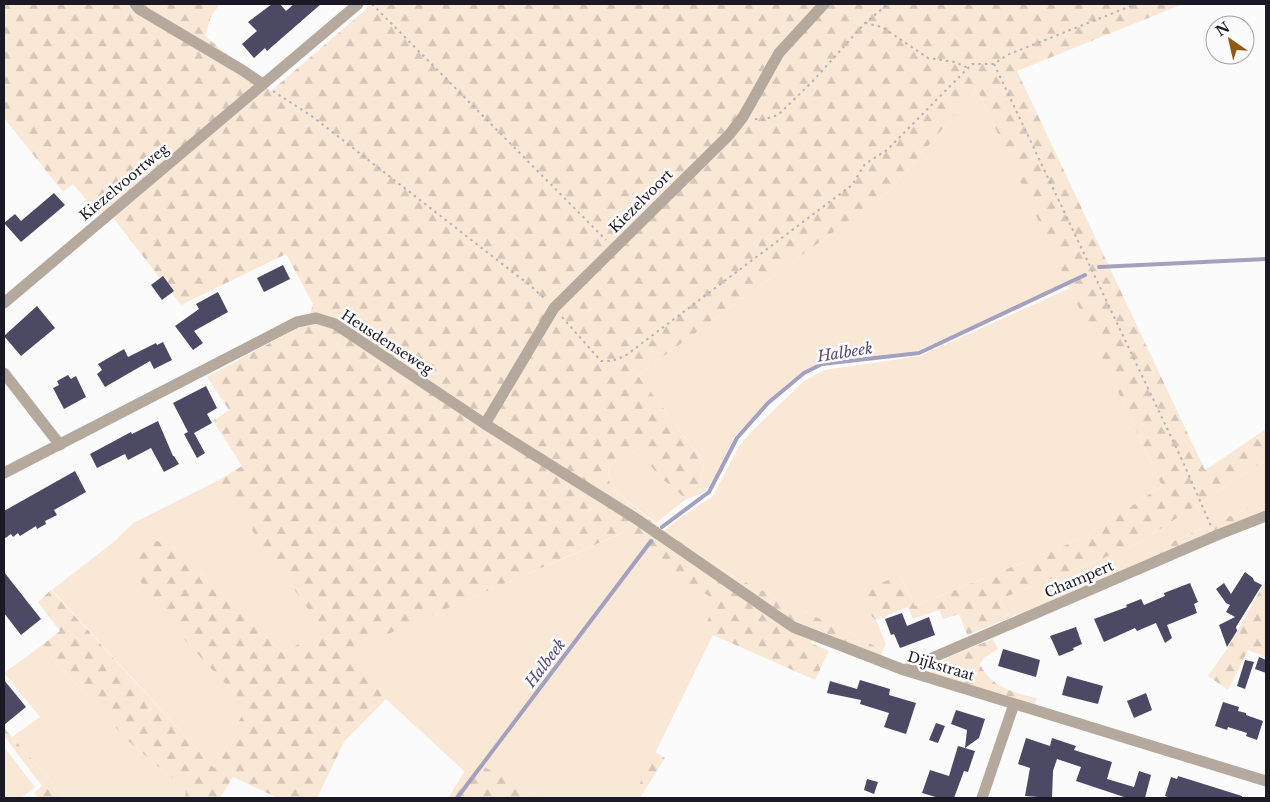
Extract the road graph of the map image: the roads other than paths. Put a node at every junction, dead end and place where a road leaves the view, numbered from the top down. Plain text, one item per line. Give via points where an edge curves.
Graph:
1 (135, 4) edge
2 (358, 4) edge
3 (824, 4) edge
4 (263, 84) junction
5 (4, 303) edge
6 (4, 373) edge
7 (486, 424) junction
8 (60, 445) junction
9 (4, 473) edge
10 (1266, 516) edge
11 (635, 518) joint
12 (904, 670) junction
13 (1014, 704) junction
14 (1266, 781) edge
15 (982, 798) edge

1 - 4 street
2 - 4 street, Kiezelvoortweg
3 - 7 street, Kiezelvoort via 779,52 743,117 728,136 554,308
4 - 5 street, Kiezelvoortweg
6 - 8 street
7 - 8 street, Heusdenseweg via 335,324 316,318 296,322
7 - 11 street, Heusdenseweg
8 - 9 street, Heusdenseweg
10 - 12 street, Champert
11 - 12 street, Dijkstraat via 793,627
12 - 13 street, Dijkstraat
13 - 14 street, Dijkstraat
13 - 15 street

